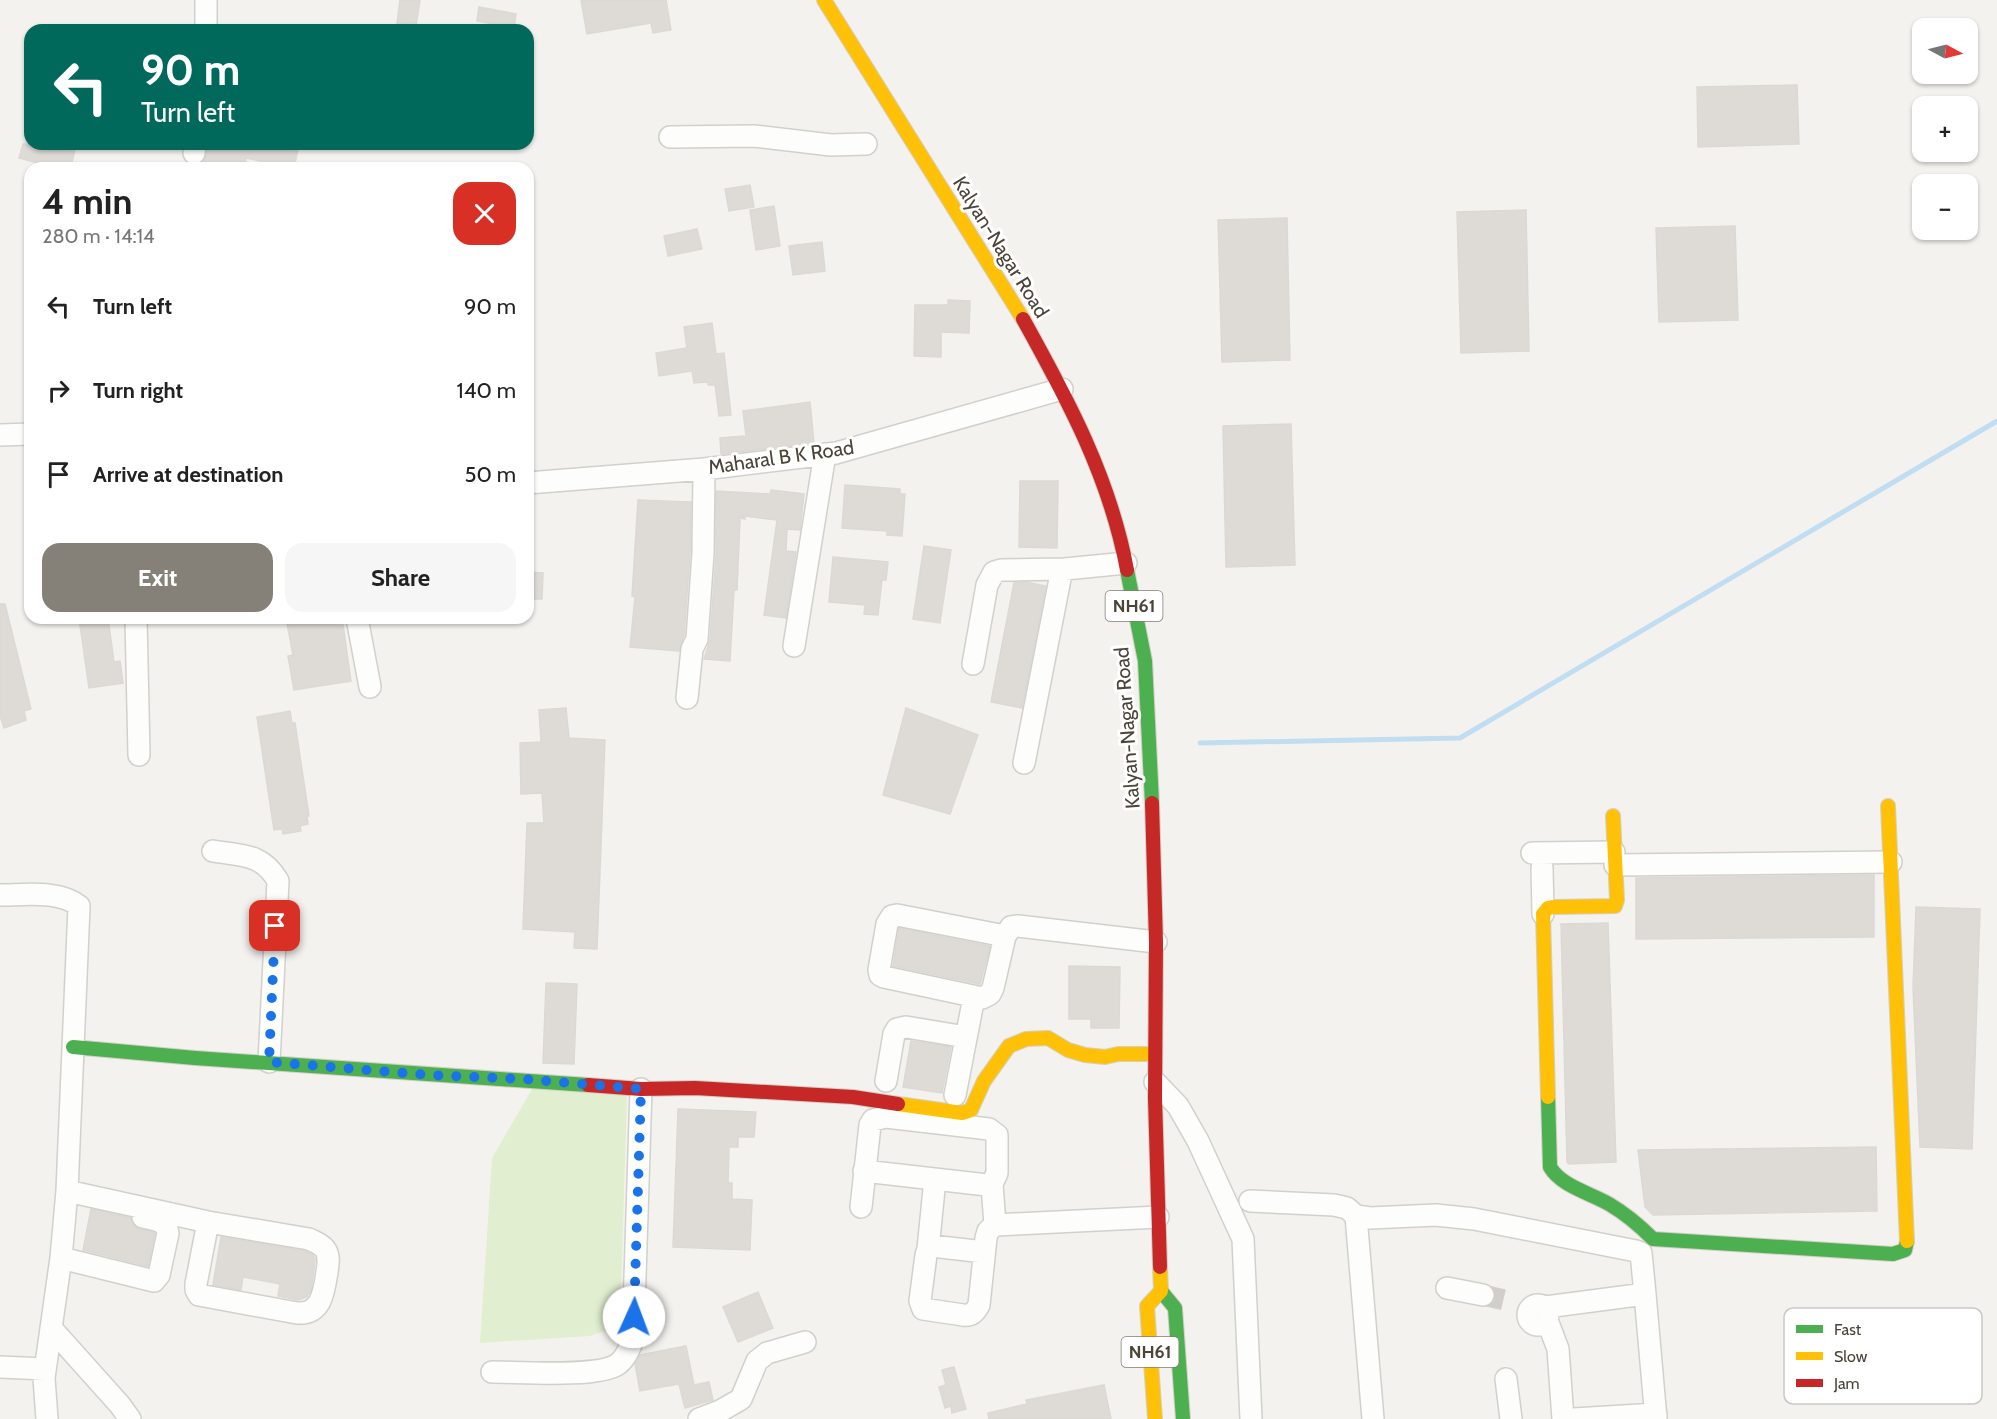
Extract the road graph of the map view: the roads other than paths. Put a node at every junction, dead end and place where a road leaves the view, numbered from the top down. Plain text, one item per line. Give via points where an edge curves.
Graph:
1 (206, 0) edge
2 (824, 0) edge
3 (206, 24) edge
4 (670, 137) dead end
5 (866, 144) dead end
6 (1062, 389) junction
7 (24, 434) edge
8 (0, 435) edge
9 (825, 454) junction
10 (704, 469) junction
11 (534, 483) edge
12 (1126, 563) junction
13 (1065, 569) junction
14 (136, 624) edge
15 (358, 624) edge
16 (794, 646) dead end
17 (973, 664) dead end
18 (370, 687) dead end
19 (687, 698) dead end
20 (139, 755) dead end
21 (1024, 763) dead end
22 (1888, 806) dead end
23 (1613, 816) dead end
24 (213, 851) dead end
25 (1614, 858) junction
26 (1891, 862) junction
27 (0, 895) edge
28 (1544, 914) junction
29 (1005, 936) junction
30 (1156, 942) junction
31 (974, 997) junction
32 (966, 1037) junction
33 (73, 1047) junction
34 (1155, 1054) junction
35 (269, 1062) junction
36 (886, 1081) dead end
37 (1155, 1082) junction
38 (641, 1089) junction
39 (955, 1095) dead end
40 (864, 1171) junction
41 (935, 1179) junction
42 (992, 1184) junction
43 (66, 1197) junction
44 (1250, 1201) dead end
45 (861, 1207) dead end
46 (1356, 1216) junction
47 (1158, 1217) junction
48 (208, 1222) junction
49 (995, 1225) junction
50 (928, 1249) junction
51 (984, 1252) junction
52 (62, 1258) junction
53 (1447, 1288) dead end
54 (1161, 1291) junction
55 (1645, 1294) junction
56 (1483, 1295) tunnel mouth
57 (51, 1328) junction
58 (805, 1342) dead end
59 (0, 1367) edge
60 (45, 1369) junction
61 (492, 1372) dead end
62 (1506, 1379) dead end
63 (1656, 1417) edge
64 (33, 1419) edge
65 (47, 1419) edge
66 (130, 1419) edge
67 (699, 1419) edge
68 (1155, 1419) edge
69 (1183, 1419) edge
70 (1251, 1419) edge
71 (1373, 1419) edge
72 (1510, 1419) edge
73 (1563, 1419) edge
74 (1574, 1419) edge

1 - 3 street
2 - 6 main road, Kalyan-Nagar Road / NH61 via 1014,302
4 - 5 street via 754,136 831,145
6 - 9 street, Maharal B K Road
6 - 12 main road, Kalyan-Nagar Road / NH61 via 1103,479
7 - 8 street
9 - 10 street, Maharal B K Road
9 - 16 street
10 - 11 street, Maharal B K Road
10 - 19 street via 697,639 692,650
12 - 13 street
12 - 30 main road, Kalyan-Nagar Road / NH61 via 1145,661
13 - 17 street via 994,572 987,585
13 - 21 street
14 - 20 street
15 - 18 street
22 - 26 main road
23 - 25 main road
24 - 35 street via 261,860 278,881
25 - 26 street
25 - 28 main road via 1615,906 1554,907
25 - 28 street via 1537,861
26 - 28 main road via 1907,1239 1905,1250 1893,1254 1653,1239 1608,1203 1555,1176 1550,1167
27 - 33 street via 55,896 71,899 79,906
29 - 30 street via 1011,927 1018,926
29 - 31 street via 990,994
29 - 31 street via 897,915 889,918 880,975
30 - 34 main road, Kalyan-Nagar Road / NH61
31 - 32 street
32 - 36 street via 906,1027 897,1029
32 - 39 street
33 - 35 main road
33 - 43 street
34 - 37 main road, Kalyan-Nagar Road / NH61
34 - 38 main road via 1085,1055 1048,1038 1026,1039 1010,1046 984,1081 971,1110 962,1113 853,1097 695,1088
35 - 38 main road
37 - 47 main road, Kalyan-Nagar Road / NH61
37 - 70 street via 1178,1106 1198,1141 1243,1239
38 - 61 street via 633,1340 627,1353 617,1364 598,1372
40 - 41 street
40 - 42 street via 870,1125 886,1117 994,1131 997,1173
40 - 45 street
41 - 42 street
41 - 50 street
42 - 49 street
43 - 48 street
43 - 52 street
43 - 52 street via 164,1222 168,1233 159,1275 154,1281
44 - 46 street via 1334,1205 1347,1208
46 - 55 street via 1436,1215 1474,1219 1636,1251 1641,1253
46 - 71 street
47 - 49 street
47 - 54 main road, Kalyan-Nagar Road / NH61
48 - 48 street via 319,1243 328,1258 323,1297 318,1305 304,1314 199,1295 196,1284
49 - 51 street via 988,1231
50 - 51 street via 932,1246
50 - 51 street via 923,1310 963,1316 975,1312 979,1305
52 - 57 street
53 - 56 street
54 - 68 main road, NH61 via 1147,1306
54 - 69 main road via 1175,1308
55 - 63 street
55 - 73 street via 1535,1309 1558,1349
57 - 60 street
57 - 66 street
58 - 67 street via 767,1353 757,1361 741,1400
59 - 60 street
60 - 64 street via 32,1386
60 - 65 street
62 - 72 street
63 - 74 street

